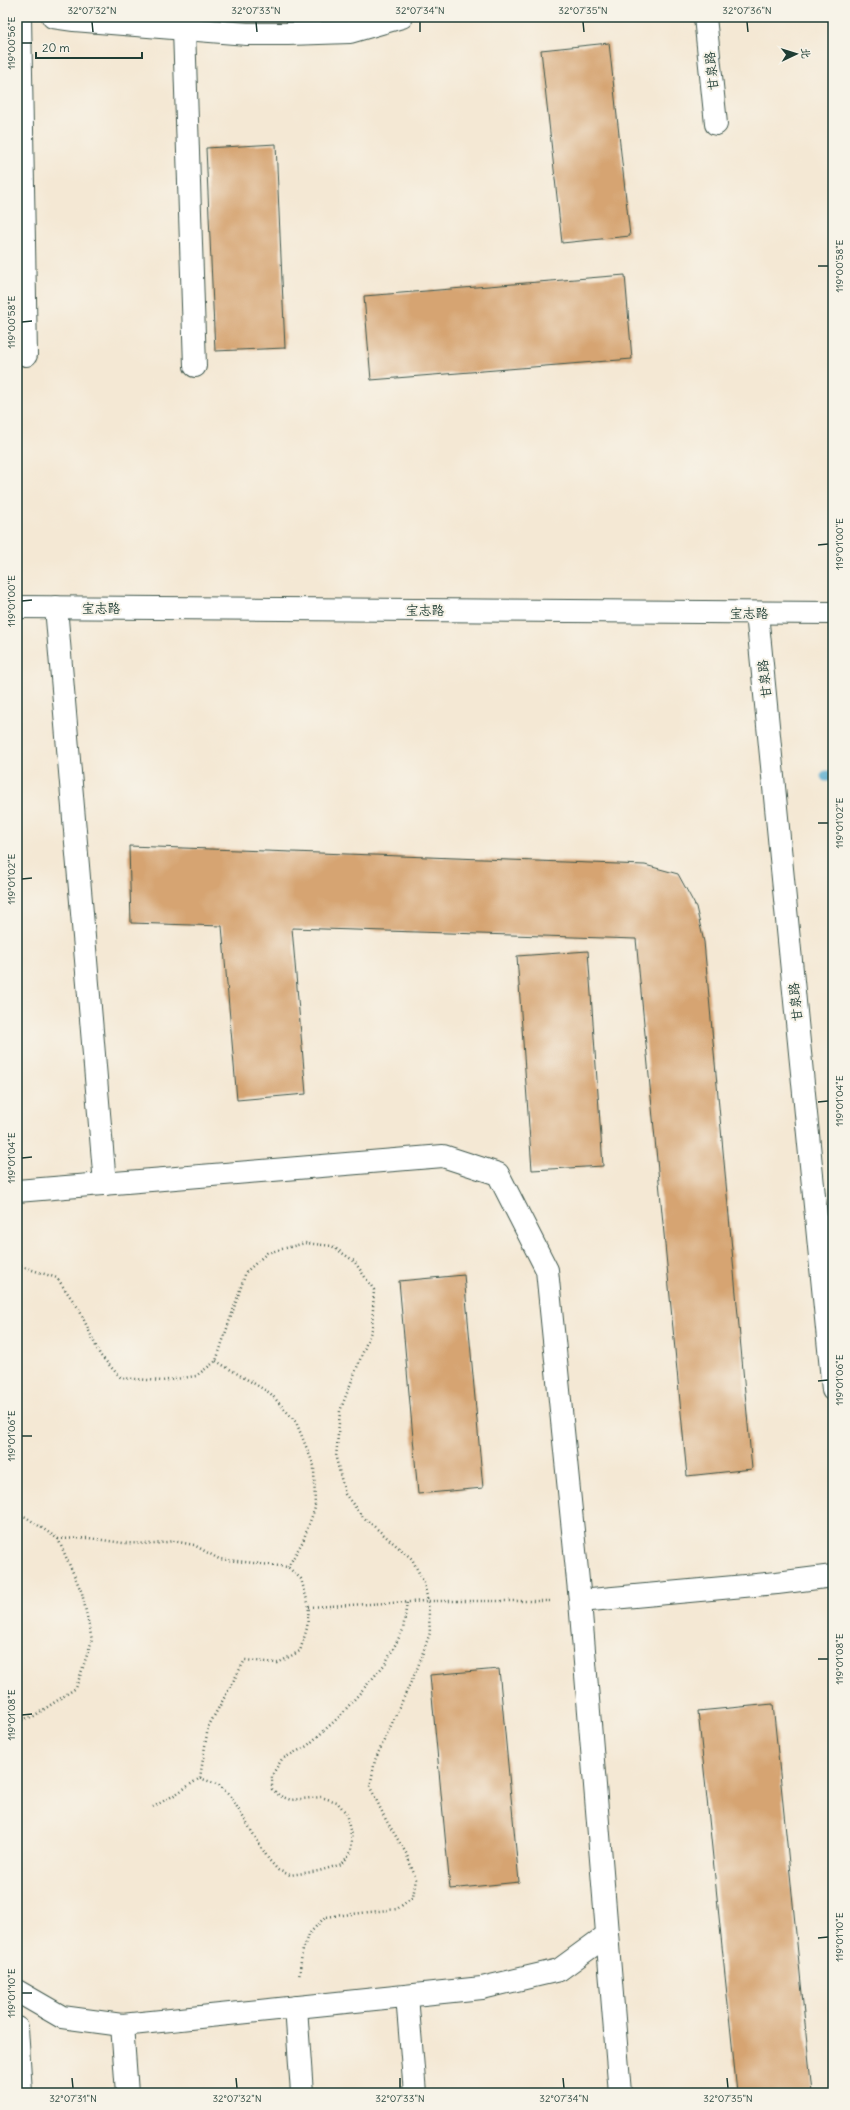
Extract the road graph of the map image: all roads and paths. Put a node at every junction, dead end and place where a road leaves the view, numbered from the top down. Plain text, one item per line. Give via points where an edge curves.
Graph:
1 (20, 17) edge
2 (52, 17) edge
3 (402, 17) edge
4 (705, 17) edge
5 (248, 26) edge
6 (184, 29) junction
7 (716, 124) dead end
8 (26, 355) dead end
9 (195, 366) dead end
10 (17, 607) edge
11 (56, 607) junction
12 (757, 613) junction
13 (833, 614) edge
14 (105, 1184) junction
15 (17, 1191) edge
16 (17, 1265) edge
17 (216, 1361) junction
18 (833, 1390) edge
19 (17, 1514) edge
20 (58, 1539) junction
21 (288, 1567) junction
22 (833, 1576) edge
23 (428, 1601) junction
24 (580, 1601) junction
25 (407, 1602) junction
26 (309, 1607) junction
27 (17, 1721) edge
28 (200, 1778) junction
29 (153, 1806) dead end
30 (607, 1935) junction
31 (17, 1991) edge
32 (407, 1996) junction
33 (296, 2007) junction
34 (122, 2025) junction
35 (17, 2028) edge
36 (21, 2093) edge
37 (127, 2093) edge
38 (302, 2093) edge
39 (415, 2093) edge
40 (620, 2093) edge

1 - 8 street
2 - 6 street
3 - 5 street via 350,32
4 - 7 street, 甘泉路
5 - 6 street
6 - 9 street
10 - 11 street, 宝志路
11 - 12 street, 宝志路
11 - 14 street
12 - 13 street, 宝志路
12 - 18 street, 甘泉路
14 - 15 street
14 - 24 street via 443,1156 498,1174 547,1270
16 - 17 path via 57,1278 79,1309 100,1356 121,1378 162,1381 196,1376
17 - 21 path via 270,1393 296,1422 314,1466 315,1508 303,1541
17 - 23 path via 246,1272 267,1252 304,1243 332,1246 354,1261 374,1290 372,1329 340,1411 336,1458 345,1494 362,1516 412,1559 424,1582
19 - 20 path via 26,1517
20 - 21 path via 89,1538 154,1544 173,1541 194,1545 219,1559
20 - 27 path via 82,1593 92,1640 76,1688 34,1716
21 - 26 path via 302,1578
22 - 24 street
23 - 24 path
23 - 25 path
23 - 33 path via 430,1633 417,1669 376,1760 370,1787 406,1853 416,1879 413,1897 396,1909 325,1917 308,1935 302,1953
24 - 30 street
25 - 26 path
25 - 28 path via 403,1630 385,1664 339,1717 307,1746 282,1759 272,1775 272,1789 280,1796 291,1800 321,1797 337,1802 346,1813 352,1839 351,1852 342,1864 319,1871 290,1875 278,1870 269,1860 231,1797 219,1785
26 - 28 path via 307,1628 300,1651 278,1663 245,1660 208,1728
28 - 29 path
30 - 32 street via 559,1970 482,1988
30 - 40 street
31 - 34 street via 62,2018
32 - 33 street
32 - 39 street
33 - 34 street
33 - 38 street
34 - 37 street
35 - 36 street

